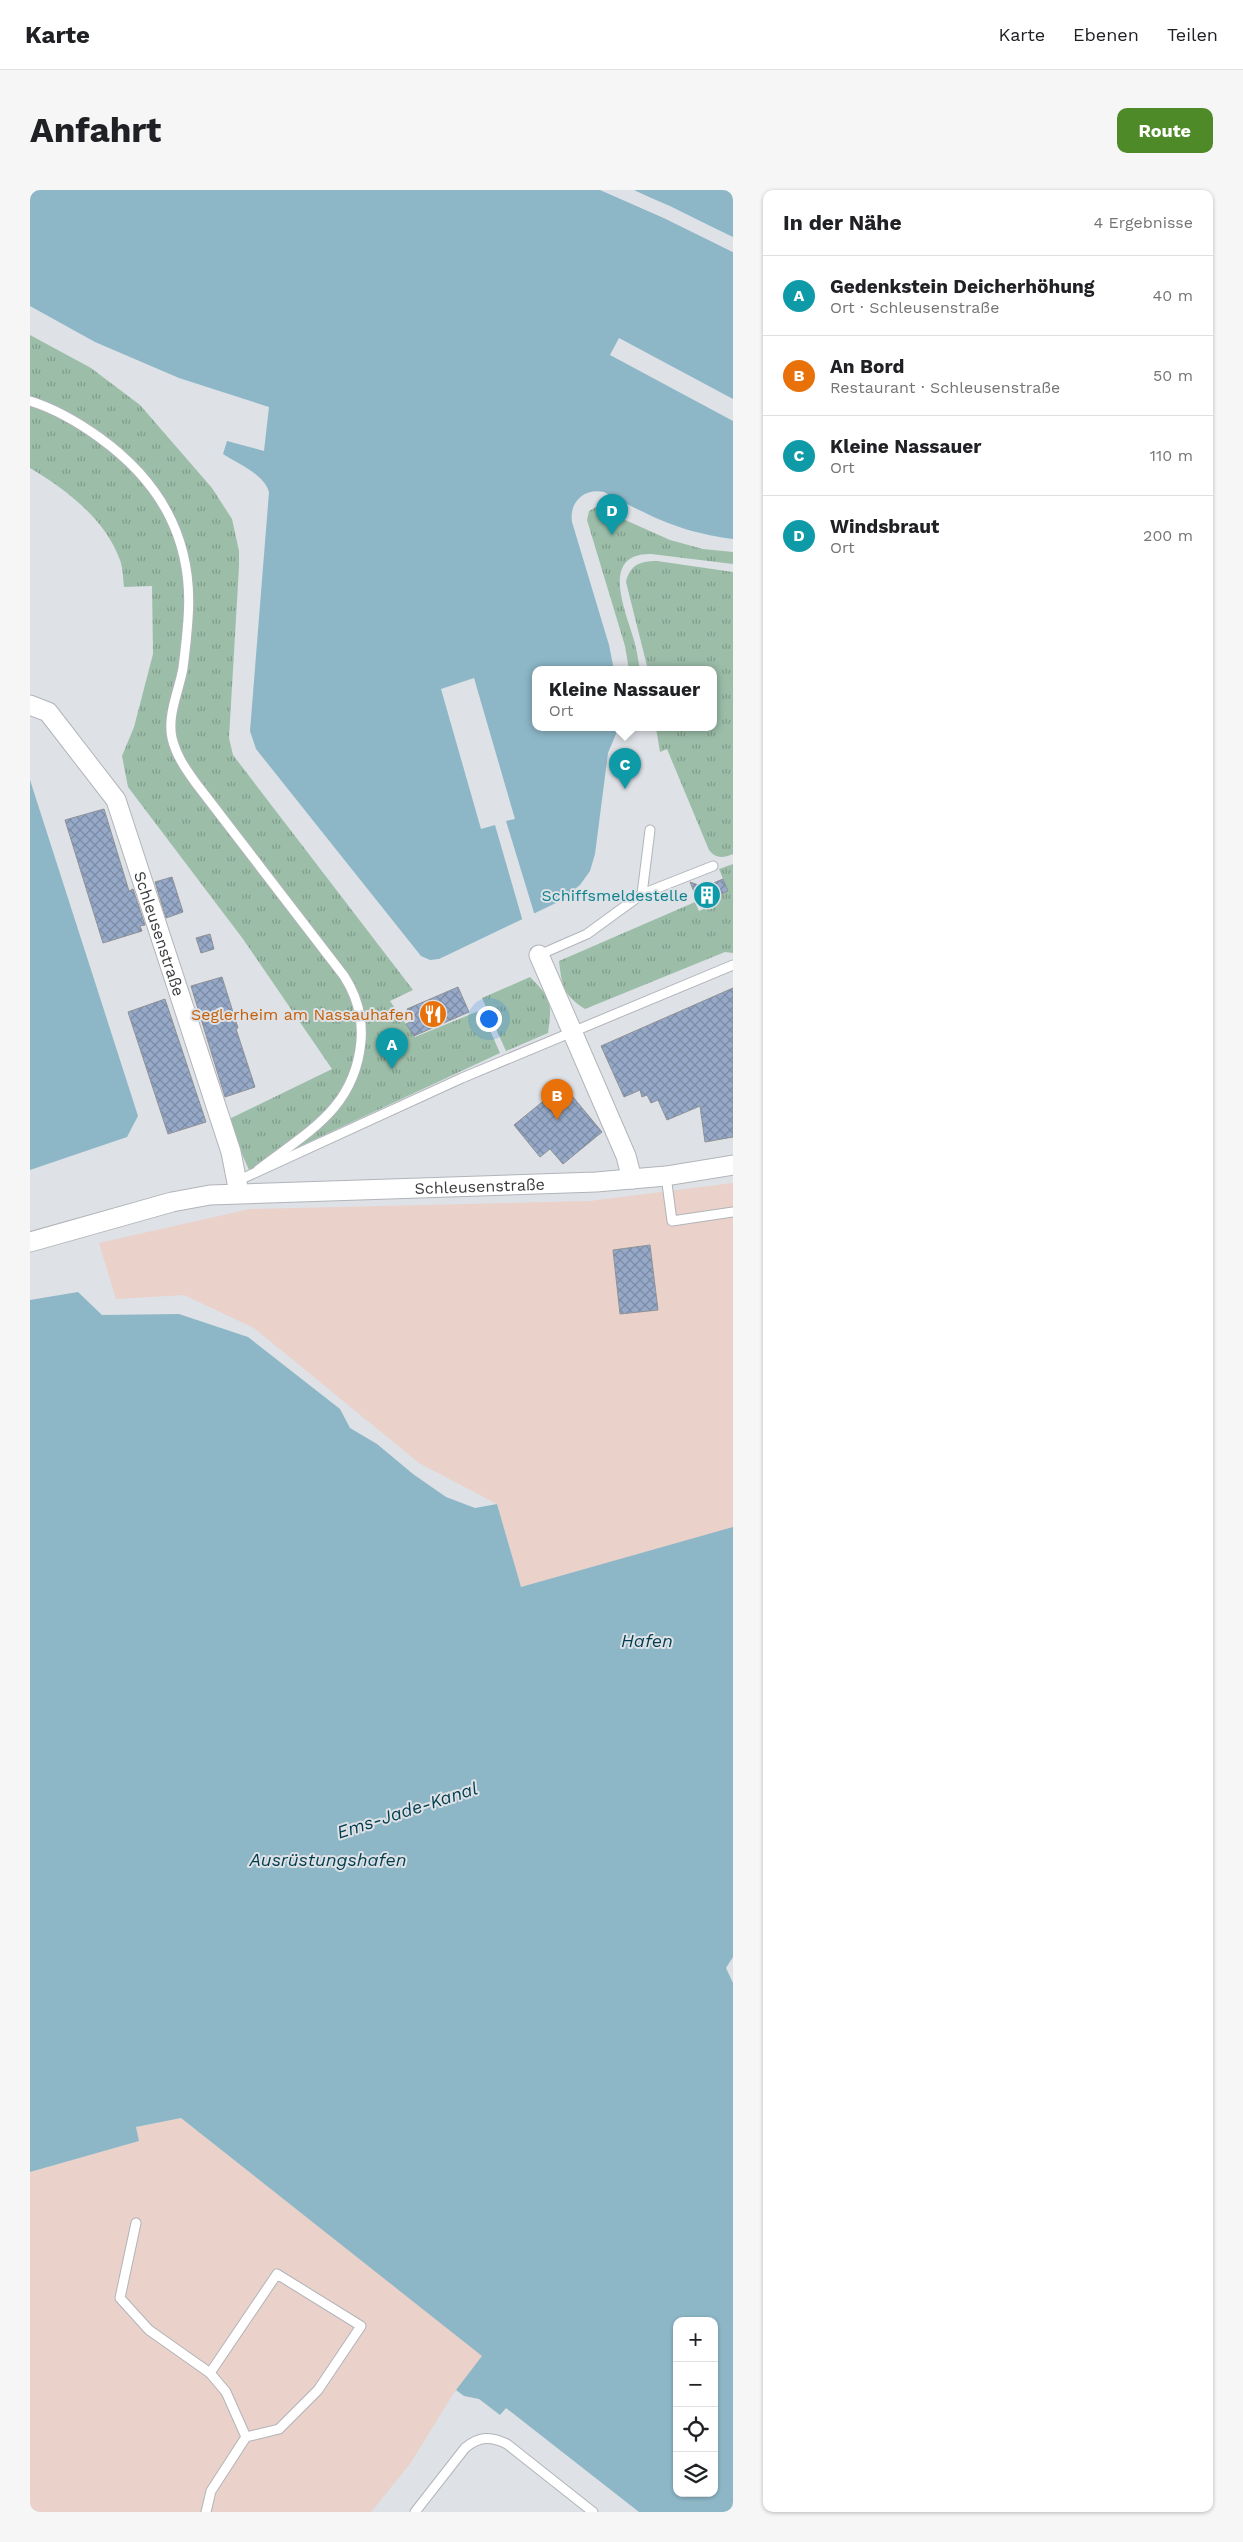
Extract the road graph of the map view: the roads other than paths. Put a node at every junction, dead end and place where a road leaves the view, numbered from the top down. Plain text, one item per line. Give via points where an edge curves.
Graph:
1 (30, 401) edge
2 (30, 705) edge
3 (650, 830) dead end
4 (713, 866) dead end
5 (642, 894) junction
6 (539, 955) joint
7 (733, 965) edge
8 (572, 1030) junction
9 (733, 1166) edge
10 (258, 1170) junction
11 (666, 1176) junction
12 (632, 1180) junction
13 (238, 1187) junction
14 (733, 1212) edge
15 (30, 1242) edge
16 (136, 2223) dead end
17 (210, 2373) junction
18 (246, 2437) junction
19 (206, 2512) edge
20 (415, 2512) edge
21 (593, 2512) edge

1 - 10 lane via 73,419 112,447 144,477 165,505 180,542 189,617 171,717 175,748 195,782 333,961 357,999 361,1034 359,1057 347,1092 320,1121
2 - 13 street, Schleusenstraße via 48,712 116,800 231,1152
3 - 5 lane
4 - 5 lane
5 - 6 lane via 587,934
6 - 8 street
7 - 8 lane
8 - 10 lane
8 - 12 street via 626,1156
9 - 11 street, Schleusenstraße
10 - 13 lane
11 - 12 street, Schleusenstraße
11 - 14 lane via 672,1221
12 - 13 street, Schleusenstraße
13 - 15 street, Schleusenstraße
16 - 17 lane via 120,2298 149,2330
17 - 18 lane via 226,2392
17 - 18 lane via 277,2274 361,2326 318,2390 279,2429
18 - 19 lane via 211,2491
20 - 21 lane via 466,2448 484,2437 507,2444

